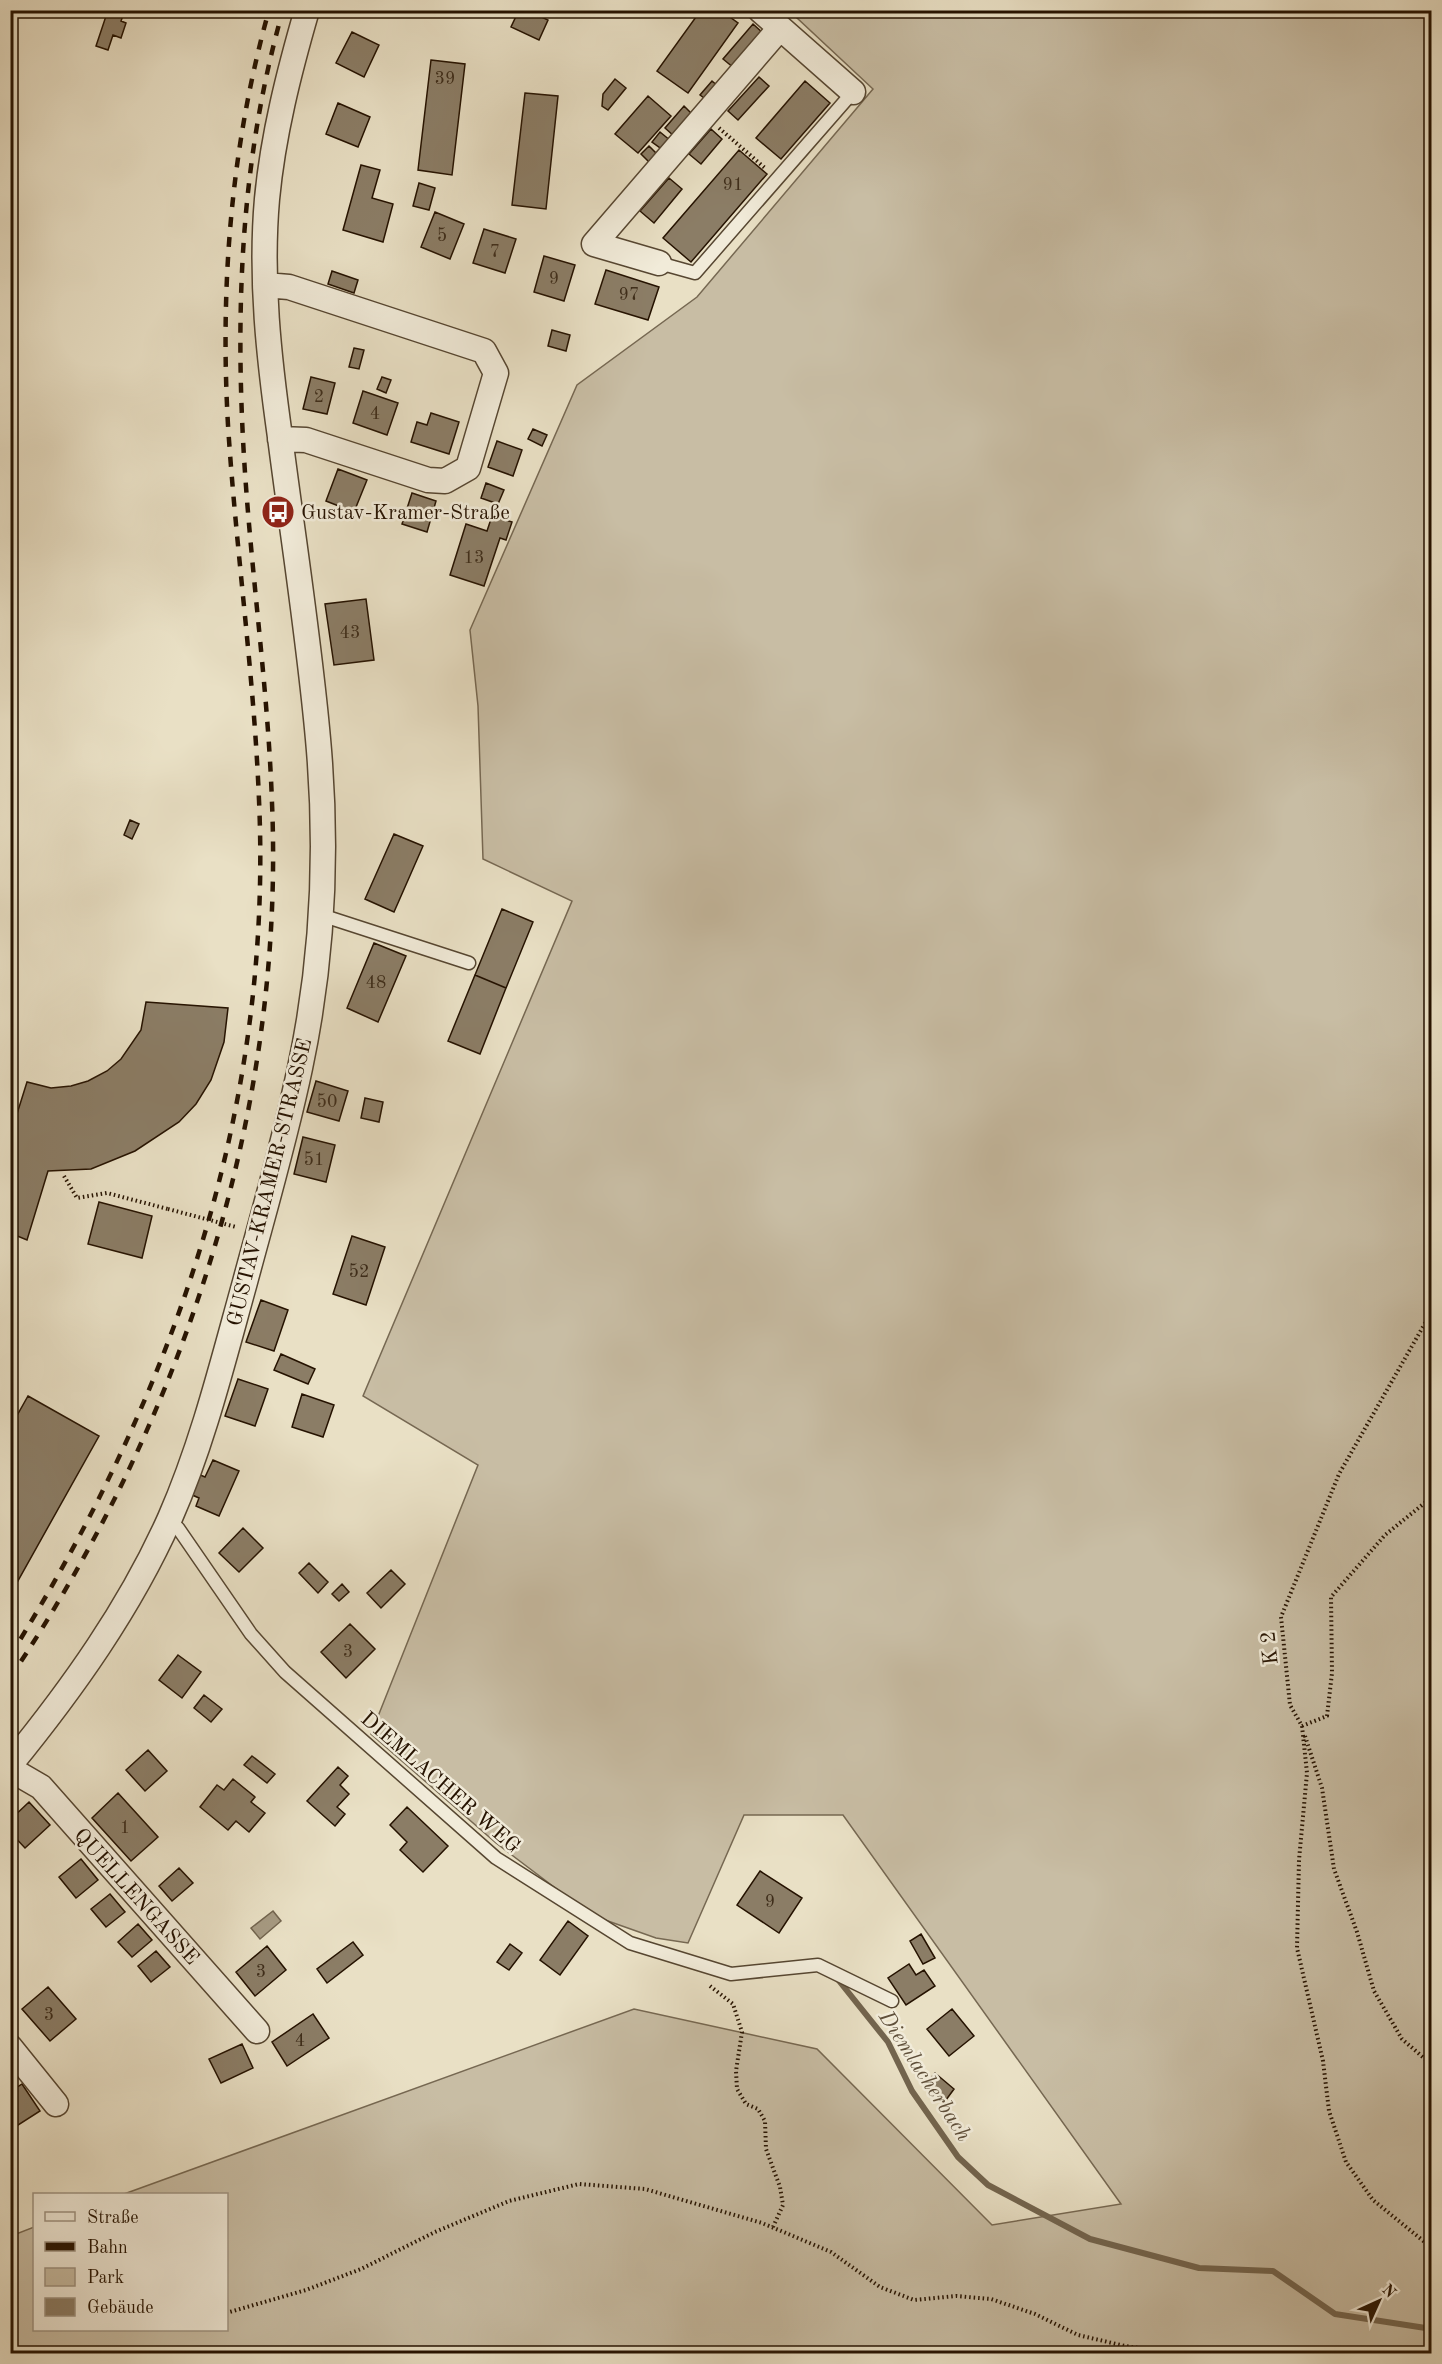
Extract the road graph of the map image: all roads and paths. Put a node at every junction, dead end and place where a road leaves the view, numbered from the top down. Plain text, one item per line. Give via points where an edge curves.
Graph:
1 (308, 10) edge
2 (760, 10) edge
3 (780, 28) junction
4 (853, 92) joint
5 (704, 116) junction
6 (777, 179) junction
7 (659, 263) joint
8 (265, 285) junction
9 (280, 439) junction
10 (321, 915) junction
11 (469, 963) dead end
12 (64, 1176) dead end
13 (236, 1227) dead end
14 (1431, 1311) edge
15 (1431, 1497) edge
16 (169, 1520) junction
17 (1302, 1726) junction
18 (10, 1767) edge
19 (702, 1983) dead end
20 (892, 2001) dead end
21 (257, 2031) dead end
22 (10, 2047) edge
23 (1431, 2066) edge
24 (56, 2104) dead end
25 (772, 2227) junction
26 (1431, 2248) edge
27 (228, 2312) edge
28 (1182, 2354) edge

1 - 8 street, GUSTAV-KRAMER-STRASSE via 275,134 267,200
2 - 3 street
3 - 4 street
3 - 5 street
4 - 6 lane
5 - 6 path
5 - 7 street via 594,244
6 - 7 lane via 695,273
8 - 9 street, GUSTAV-KRAMER-STRASSE via 270,369
8 - 9 street via 289,287 456,340 484,351 496,373 468,468 445,481 428,480 306,440
9 - 10 street, GUSTAV-KRAMER-STRASSE via 318,744 323,818
10 - 11 lane
10 - 16 street, GUSTAV-KRAMER-STRASSE via 306,1036 288,1124 217,1383
12 - 13 path, bridge via 77,1198 107,1193
14 - 17 path, K 2 via 1339,1474 1281,1617 1290,1704
15 - 17 path via 1385,1535 1331,1597 1332,1673 1327,1716
16 - 18 street, GUSTAV-KRAMER-STRASSE via 92,1657
16 - 20 lane, DIEMLACHER WEG via 251,1634 285,1672 496,1858 630,1943 650,1951 730,1974 818,1965
17 - 23 path via 1322,1788 1334,1869 1374,1991 1402,2038
17 - 26 path via 1307,1773 1297,1947 1323,2061 1329,2111 1346,2162 1373,2200
18 - 21 street, QUELLENGASSE via 41,1787
19 - 25 path via 733,2004 742,2032 737,2089 746,2104 758,2109 765,2121 766,2149 783,2205
22 - 24 street
25 - 27 path via 645,2188 579,2184 508,2201 361,2269
25 - 28 path via 831,2252 880,2287 914,2300 956,2296 991,2299 1078,2335

